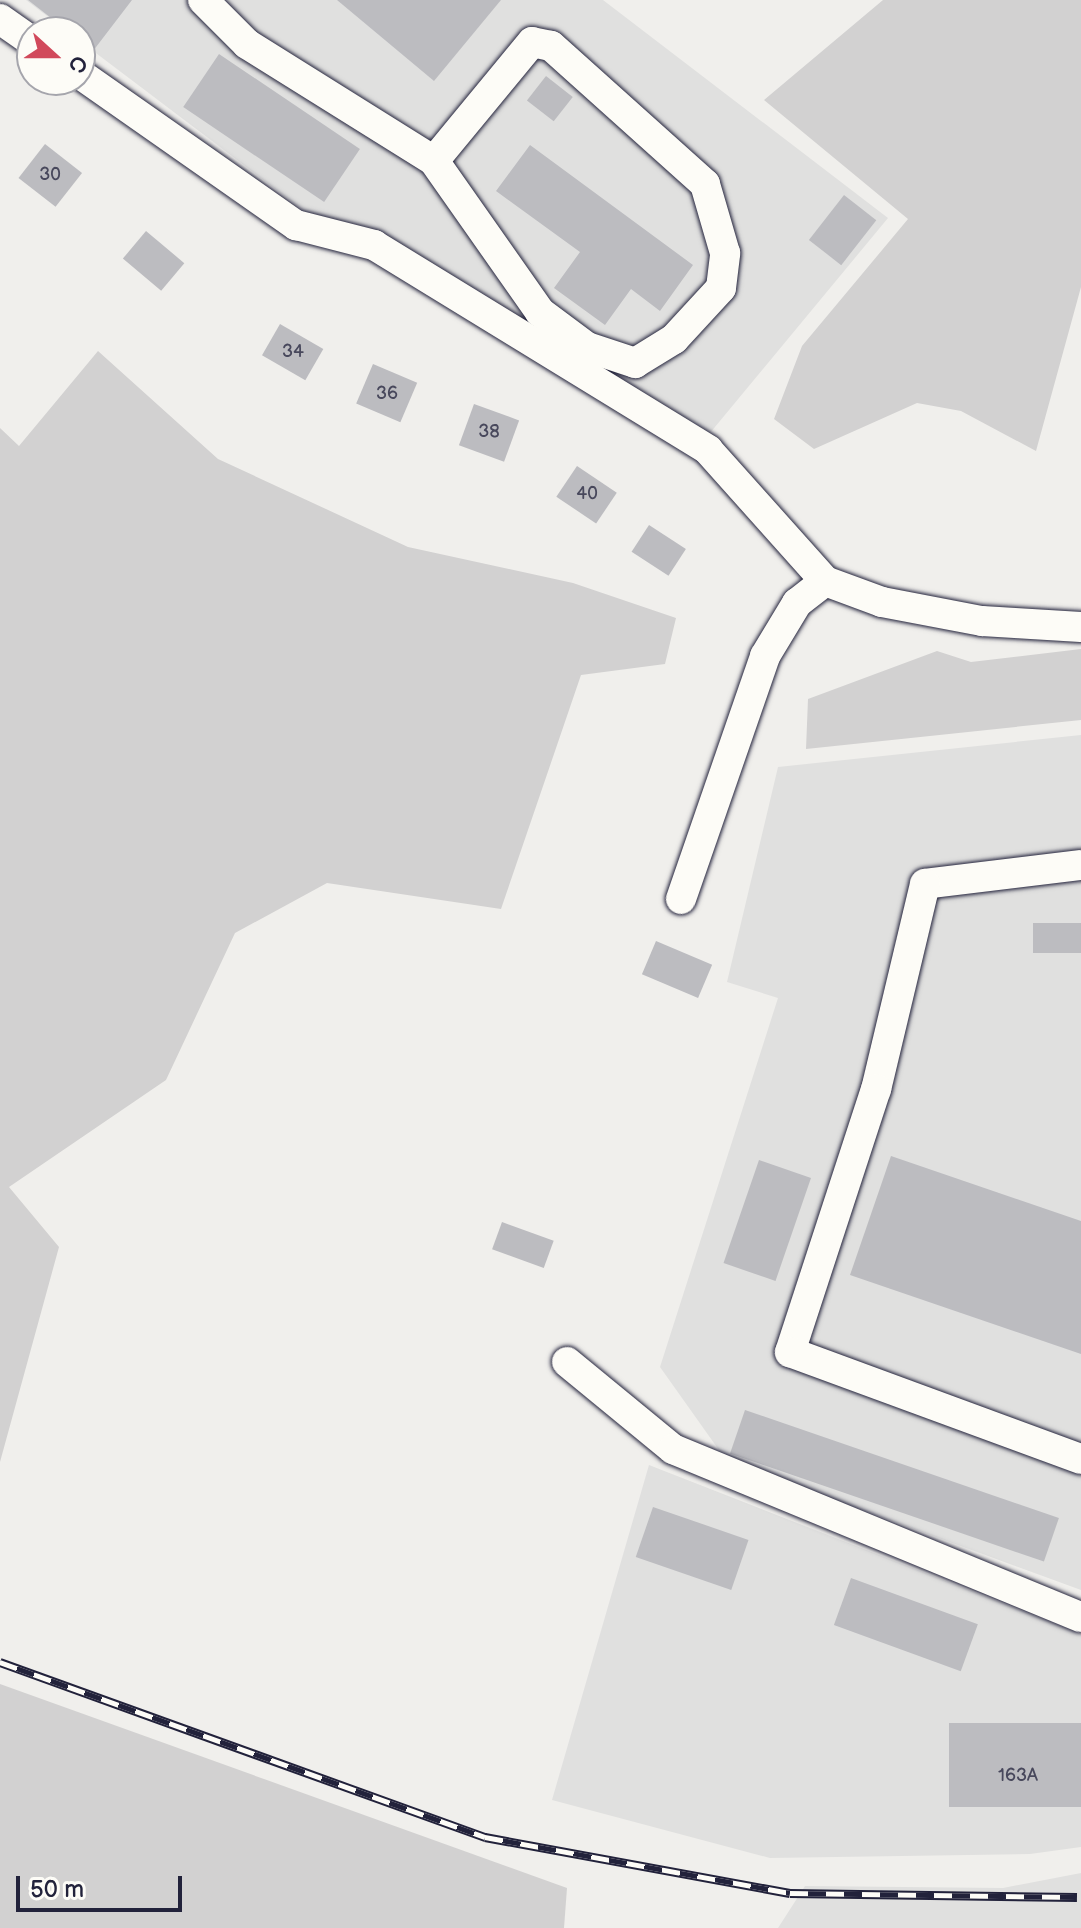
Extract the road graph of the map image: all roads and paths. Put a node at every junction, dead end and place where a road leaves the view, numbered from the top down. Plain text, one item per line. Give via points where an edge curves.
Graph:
1 (203, 0) edge
2 (96, 85) edge
3 (434, 161) junction
4 (825, 581) junction
5 (1081, 627) edge
6 (1081, 865) edge
7 (681, 899) dead end
8 (567, 1362) dead end
9 (1081, 1459) edge
10 (1081, 1617) edge

1 - 3 street via 247,44
2 - 4 street via 296,225 374,245 708,450
3 - 3 street via 532,42 551,46 705,184 725,253 721,288 674,339 635,363 587,347 540,312
4 - 5 street via 882,602 982,621
4 - 7 street via 797,603 765,656
6 - 9 street via 925,884 876,1089 790,1352
8 - 10 street via 673,1449

